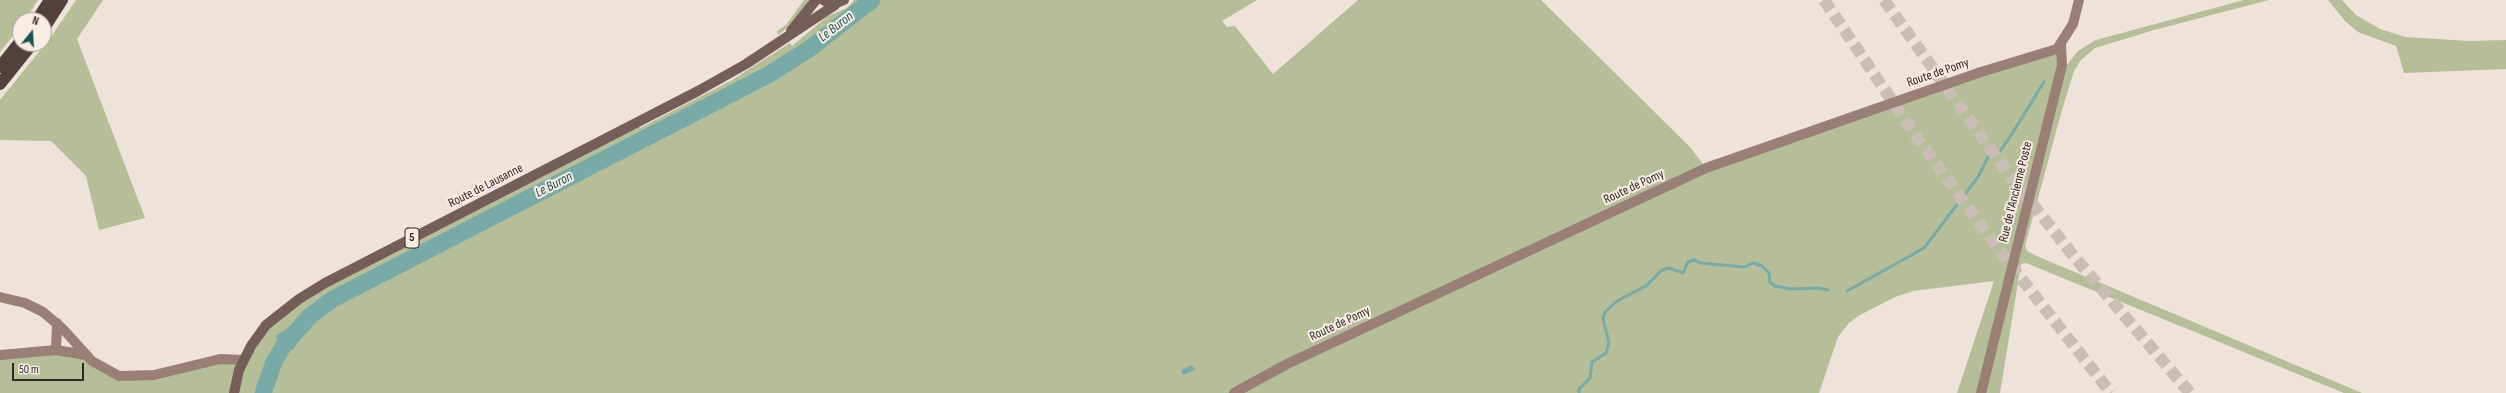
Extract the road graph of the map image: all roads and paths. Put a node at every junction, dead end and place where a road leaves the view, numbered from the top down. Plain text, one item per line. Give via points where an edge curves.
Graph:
1 (50, 0) edge
2 (62, 0) edge
3 (816, 0) edge
4 (823, 0) edge
5 (2079, 0) edge
6 (840, 2) edge
7 (42, 12) edge
8 (52, 16) edge
9 (786, 37) junction
10 (2061, 45) junction
11 (12, 52) edge
12 (26, 52) edge
13 (0, 67) edge
14 (0, 84) edge
15 (0, 297) edge
16 (57, 323) junction
17 (56, 350) junction
18 (0, 355) edge
19 (86, 355) junction
20 (243, 360) junction
21 (234, 393) edge
22 (1234, 393) edge
23 (1981, 393) edge

1 - 7 highway
2 - 8 highway
3 - 9 main road, Route de Lausanne / 5 via 806,16
4 - 6 main road
5 - 10 street via 2073,24
6 - 9 main road, Route de Lausanne / 5
9 - 20 main road, Route de Lausanne / 5 via 746,64 691,95 307,293 266,325
10 - 22 street, Route de Pomy via 2057,49 1981,72 1706,168 1287,364
10 - 23 street, Rue de l'Ancienne Poste via 2062,65
11 - 13 highway
12 - 14 highway
15 - 16 street via 32,305
16 - 17 street
16 - 19 street
17 - 18 street
17 - 19 street
19 - 20 street via 109,372 128,377 154,375 220,359
20 - 21 main road, Route de Lausanne / 5

